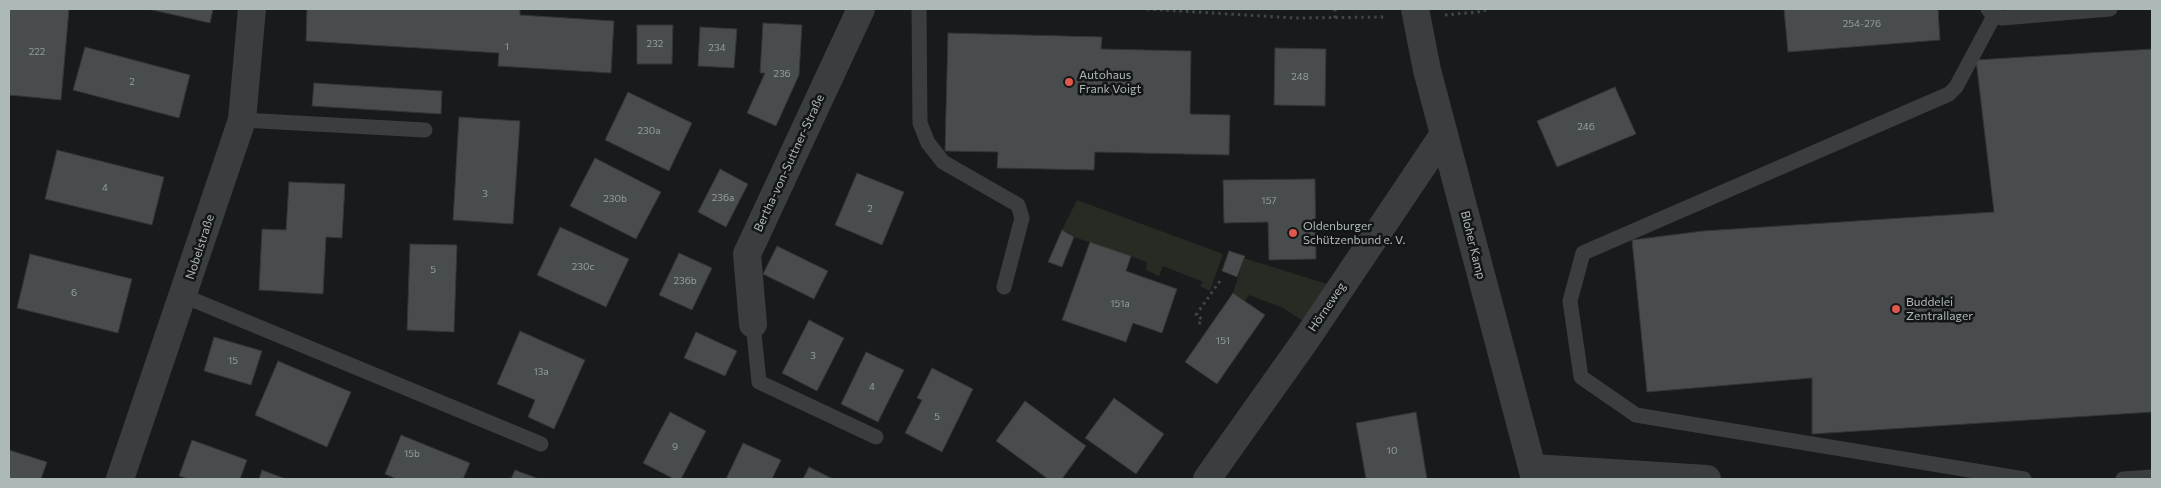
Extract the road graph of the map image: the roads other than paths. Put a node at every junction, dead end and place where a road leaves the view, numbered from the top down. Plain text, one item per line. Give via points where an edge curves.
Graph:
1 (252, 9) edge
2 (861, 9) edge
3 (919, 9) edge
4 (2110, 9) edge
5 (1991, 12) edge
6 (1416, 13) edge
7 (242, 120) junction
8 (425, 130) dead end
9 (1444, 134) junction
10 (1004, 287) dead end
11 (184, 296) junction
12 (753, 324) joint
13 (876, 438) dead end
14 (541, 444) dead end
15 (1534, 473) edge
16 (2152, 477) edge
17 (120, 479) edge
18 (1208, 479) edge
19 (1708, 479) edge
20 (2024, 479) edge
21 (2123, 479) edge

1 - 7 street, Nobelstraße
2 - 12 street, Bertha-von-Suttner-Straße via 747,254
3 - 10 lane via 920,123 928,144 943,162 1018,205 1022,218
4 - 5 lane via 2002,18
5 - 20 lane via 1956,87 1949,94 1583,253 1570,301 1581,377 1636,415
6 - 9 street, Bloher Kamp
7 - 8 lane
7 - 11 street, Nobelstraße
9 - 15 street, Bloher Kamp
9 - 18 street, Hörneweg
11 - 14 lane
11 - 17 street, Nobelstraße
12 - 13 lane via 759,382
15 - 19 street
16 - 21 lane

